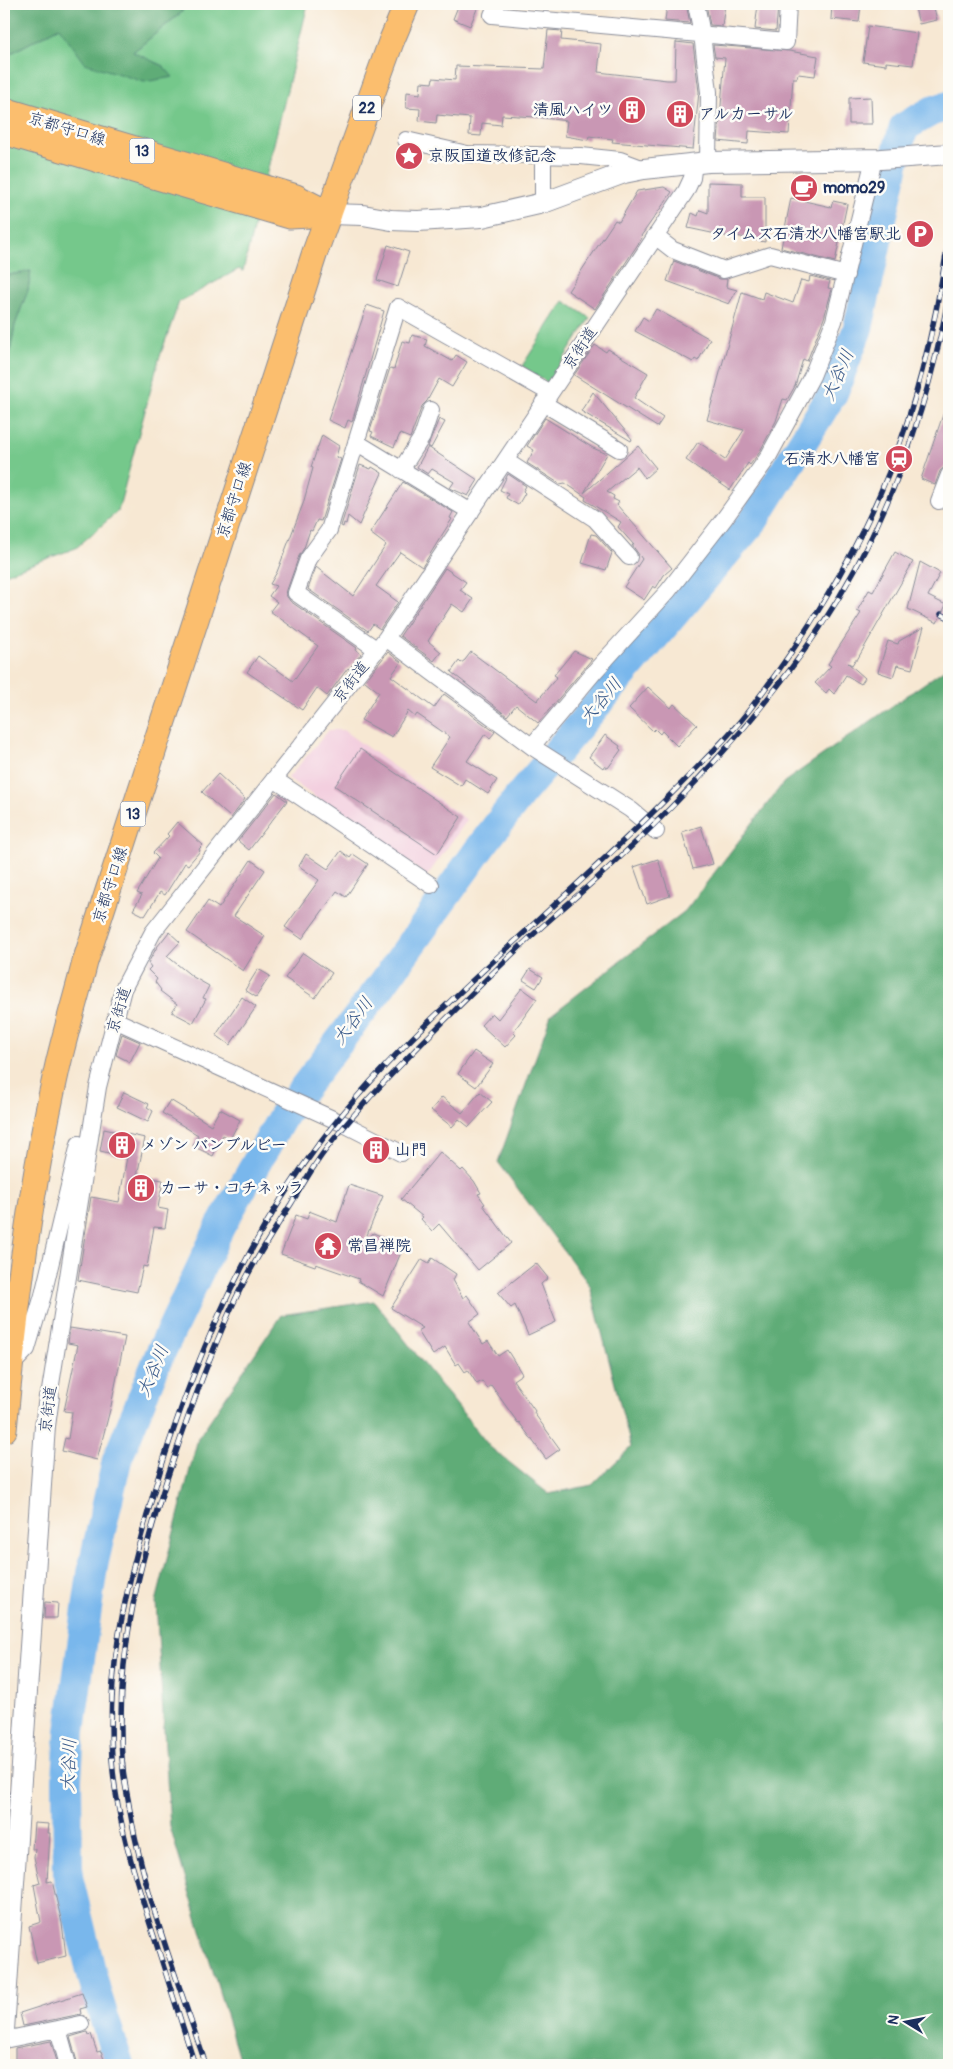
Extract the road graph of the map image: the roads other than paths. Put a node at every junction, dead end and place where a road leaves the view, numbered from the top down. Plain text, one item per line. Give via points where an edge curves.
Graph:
1 (407, 4) edge
2 (497, 4) edge
3 (696, 4) edge
4 (788, 4) edge
5 (702, 34) junction
6 (4, 110) edge
7 (4, 132) edge
8 (406, 140) dead end
9 (949, 154) edge
10 (543, 156) junction
11 (878, 159) junction
12 (701, 163) junction
13 (644, 169) junction
14 (277, 202) junction
15 (543, 203) junction
16 (329, 214) junction
17 (655, 236) junction
18 (846, 275) junction
19 (546, 398) junction
20 (431, 410) dead end
21 (356, 442) junction
22 (619, 449) dead end
23 (506, 460) junction
24 (401, 470) junction
25 (949, 475) edge
26 (939, 501) dead end
27 (471, 512) junction
28 (629, 557) dead end
29 (381, 644) junction
30 (533, 747) junction
31 (274, 779) junction
32 (656, 830) dead end
33 (432, 886) dead end
34 (116, 1020) junction
35 (98, 1087) junction
36 (401, 1153) dead end
37 (10, 1368) junction
38 (49, 1397) joint
39 (4, 1430) edge
40 (81, 2024) dead end
41 (58, 2029) junction
42 (4, 2030) edge
43 (4, 2040) edge
44 (68, 2065) edge

1 - 16 main road, 22
2 - 5 street via 492,15
3 - 5 street, 京街道
4 - 5 street via 786,42
5 - 12 street, 京街道 via 709,92
6 - 14 main road, 京都守口線 / 13
7 - 14 main road, 京都守口線 / 13
8 - 10 street via 467,154
9 - 11 street
10 - 13 street via 620,160
10 - 15 street
11 - 12 street
11 - 18 street
12 - 13 street
12 - 17 street, 京街道 via 686,192
13 - 15 street via 624,173
14 - 16 main road, 京都守口線 / 13 via 290,216
15 - 16 street via 482,217 450,220
16 - 37 main road, 京都守口線 / 13 via 85,962 57,1069 36,1180 22,1257
17 - 18 street via 673,250 724,270 770,255
17 - 19 street, 京街道
18 - 30 street via 834,321 812,376 767,459 668,591 595,671
19 - 21 street via 398,307
19 - 22 street
19 - 23 street, 京街道
20 - 24 street via 422,437
21 - 24 street
21 - 29 street via 328,530 308,559 296,593
23 - 27 street, 京街道
23 - 28 street via 595,519
24 - 27 street
25 - 26 street
27 - 29 street, 京街道
29 - 30 street
29 - 31 street, 京街道
30 - 32 street
31 - 33 street
31 - 34 street, 京街道 via 153,932 123,989
34 - 35 street, 京街道
34 - 36 street via 346,1124
35 - 37 street via 73,1164 27,1349
35 - 38 street, 京街道
37 - 39 main road, 京都守口線 / 13
38 - 42 street, 京街道
40 - 41 street
41 - 43 street
41 - 44 street

